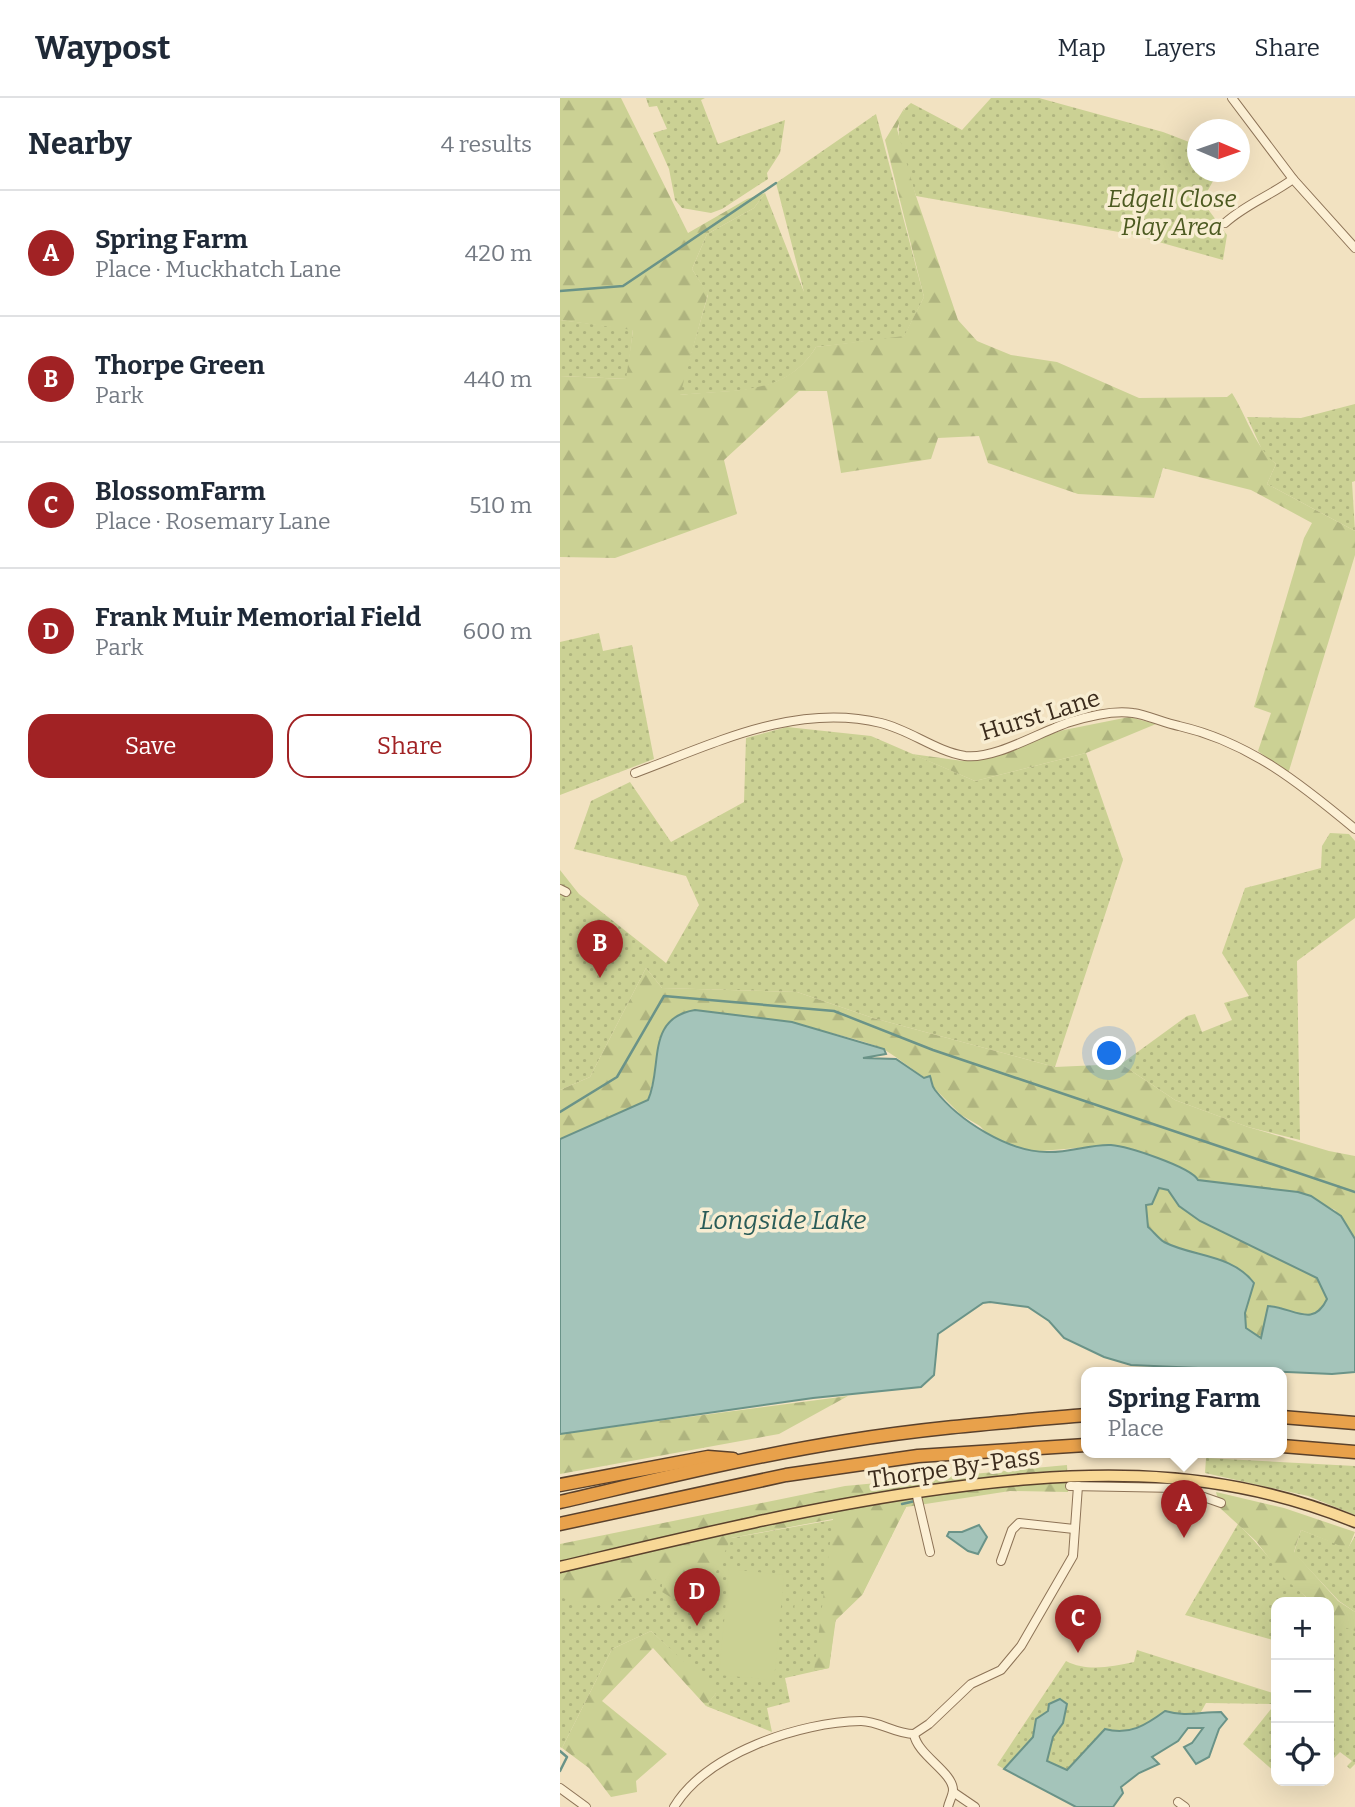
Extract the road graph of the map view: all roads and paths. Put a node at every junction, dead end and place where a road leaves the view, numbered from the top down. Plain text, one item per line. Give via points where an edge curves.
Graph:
1 (1232, 98) edge
2 (1293, 179) junction
3 (1225, 223) dead end
4 (1355, 248) edge
5 (635, 773) dead end
6 (1355, 829) edge
7 (1081, 1415) edge
8 (1287, 1417) edge
9 (1355, 1423) edge
10 (1081, 1444) edge
11 (1287, 1446) edge
12 (1355, 1452) edge
13 (744, 1460) junction
14 (560, 1485) edge
15 (916, 1492) junction
16 (560, 1502) edge
17 (1221, 1503) dead end
18 (1355, 1522) edge
19 (560, 1524) edge
20 (1074, 1529) junction
21 (930, 1552) dead end
22 (1001, 1561) dead end
23 (560, 1567) edge
24 (914, 1734) junction
25 (560, 1788) edge
26 (953, 1791) junction
27 (586, 1807) edge
28 (674, 1807) edge
29 (948, 1807) edge
30 (975, 1807) edge

1 - 2 street
2 - 3 street
2 - 4 street
5 - 6 street, Hurst Lane via 760,727 794,720 881,723 966,756 998,750 1071,722 1134,713 1202,730 1242,747 1308,790
7 - 13 highway via 935,1428
8 - 9 highway
10 - 19 highway via 918,1456 786,1475
11 - 12 highway
13 - 14 highway via 708,1457
13 - 16 highway
15 - 18 main road, Thorpe By-Pass via 1047,1476 1154,1475 1276,1494
15 - 21 street
15 - 23 main road, Thorpe By-Pass via 783,1515
17 - 20 street via 1178,1488 1074,1486
20 - 22 street via 1019,1522
20 - 24 street via 1070,1563 1014,1657 1000,1670 971,1684
24 - 26 street via 917,1746 950,1781
24 - 28 street via 862,1721 788,1732 743,1751 714,1770 684,1792
25 - 27 street
26 - 29 street
26 - 30 street

